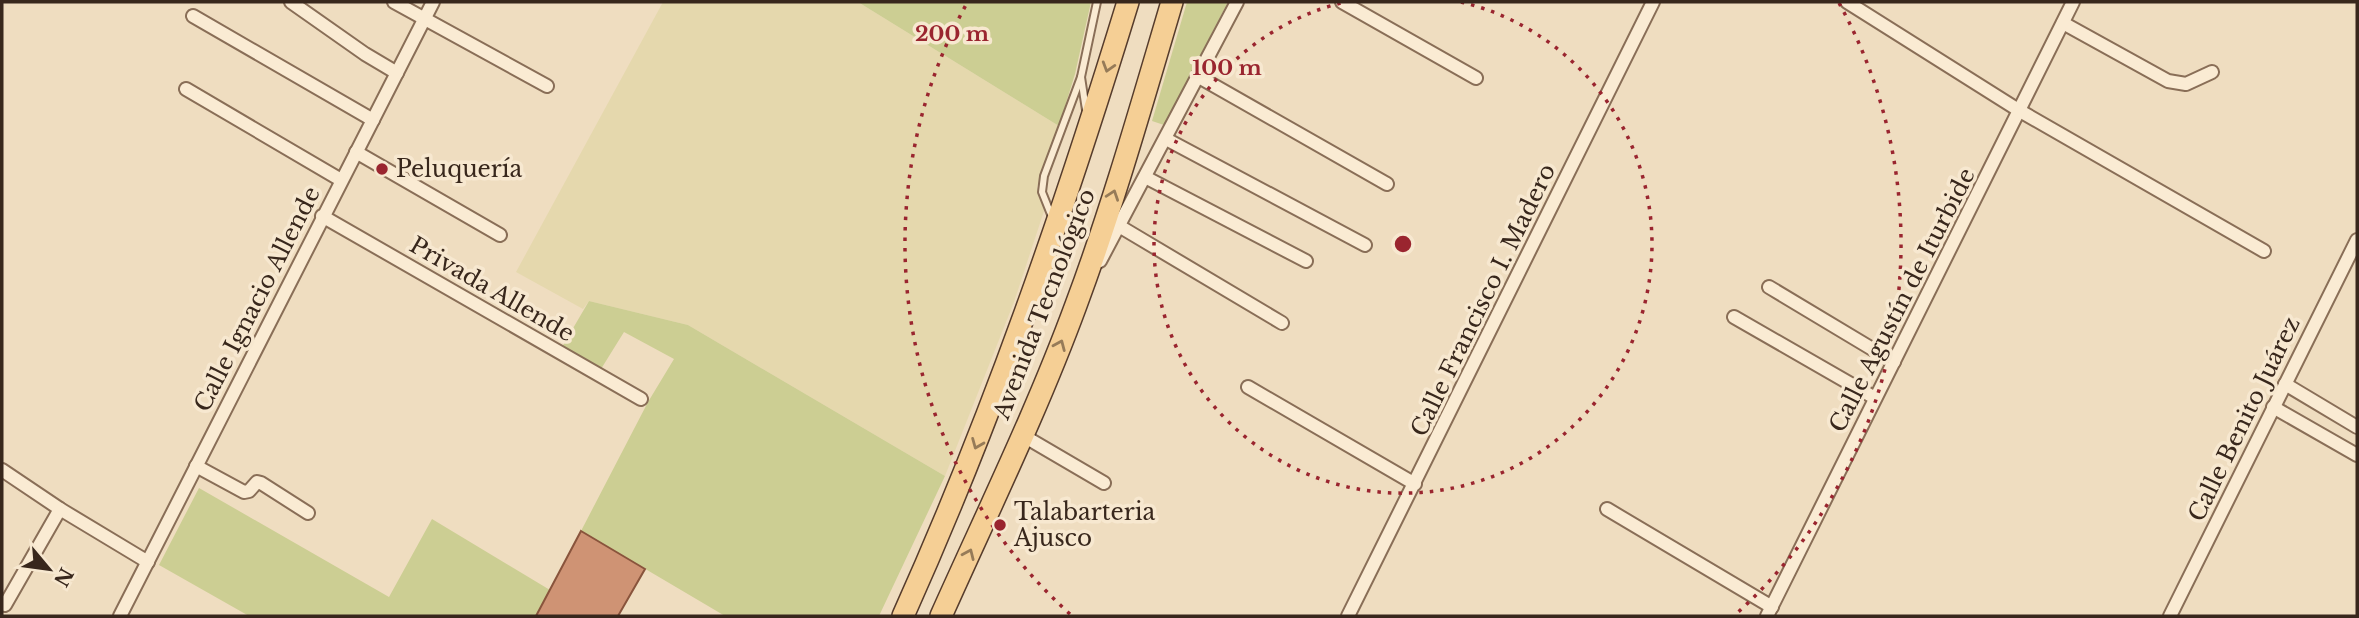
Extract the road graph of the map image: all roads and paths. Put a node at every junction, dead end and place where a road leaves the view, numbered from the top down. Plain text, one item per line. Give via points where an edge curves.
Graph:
1 (291, 2) edge
2 (394, 2) edge
3 (433, 2) edge
4 (1097, 2) edge
5 (1128, 2) edge
6 (1172, 2) edge
7 (1237, 2) edge
8 (1342, 2) edge
9 (1653, 2) edge
10 (1847, 2) edge
11 (2073, 2) edge
12 (193, 16) dead end
13 (425, 19) junction
14 (2063, 23) junction
15 (2211, 72) dead end
16 (397, 73) junction
17 (1199, 76) junction
18 (1081, 77) junction
19 (1476, 78) dead end
20 (547, 86) dead end
21 (186, 89) dead end
22 (2020, 111) junction
23 (373, 120) junction
24 (1089, 130) junction
25 (1166, 139) junction
26 (356, 152) junction
27 (1145, 177) junction
28 (341, 180) junction
29 (1387, 184) dead end
30 (322, 215) junction
31 (1056, 224) junction
32 (1119, 226) junction
33 (500, 235) dead end
34 (2357, 240) edge
35 (1365, 245) dead end
36 (2264, 251) dead end
37 (1307, 261) dead end
38 (1769, 287) dead end
39 (1076, 306) junction
40 (1734, 317) dead end
41 (1282, 323) dead end
42 (1894, 362) junction
43 (2284, 384) junction
44 (1248, 387) dead end
45 (1875, 398) junction
46 (642, 399) dead end
47 (2273, 407) junction
48 (2339, 416) junction
49 (2357, 427) edge
50 (1022, 435) junction
51 (2328, 437) junction
52 (2357, 455) edge
53 (197, 466) junction
54 (3, 473) edge
55 (1104, 483) dead end
56 (1415, 484) junction
57 (60, 509) junction
58 (1607, 509) dead end
59 (308, 513) dead end
60 (148, 562) junction
61 (5, 605) dead end
62 (1770, 612) edge
63 (120, 616) edge
64 (903, 616) edge
65 (941, 616) edge
66 (1348, 616) edge
67 (2170, 616) edge

1 - 16 street
2 - 13 street
3 - 13 street, Calle Ignacio Allende
4 - 18 lane
5 -> 24 main road, Avenida Tecnológico
39 -> 6 main road, Avenida Tecnológico
7 - 17 street
8 - 19 street
9 - 56 street, Calle Francisco I. Madero
10 - 22 street
11 - 14 street, Calle Agustín de Iturbide
12 - 23 street
13 - 16 street, Calle Ignacio Allende
13 - 20 street
14 - 15 street via 2168,80 2186,84
14 - 22 street, Calle Agustín de Iturbide
16 - 23 street, Calle Ignacio Allende
17 - 25 street
17 - 29 street
18 - 24 lane
18 - 31 lane via 1043,184 1044,201
21 - 28 street
22 - 36 street
22 - 42 street, Calle Agustín de Iturbide
23 - 26 street, Calle Ignacio Allende
24 - 31 main road, Avenida Tecnológico
25 - 27 street
25 - 35 street
26 - 28 street, Calle Ignacio Allende
26 - 33 street
27 - 32 street
27 - 37 street
28 - 30 street, Calle Ignacio Allende
30 - 46 street, Privada Allende
30 - 53 street, Calle Ignacio Allende
31 -> 64 main road, Avenida Tecnológico via 977,444
32 - 39 street
32 - 41 street
34 - 43 street, Calle Benito Juárez
38 - 42 street
50 -> 39 main road, Avenida Tecnológico
40 - 45 street
42 - 45 street, Calle Agustín de Iturbide
43 - 47 street, Calle Benito Juárez
43 - 48 street
44 - 56 street
45 - 62 street, Calle Agustín de Iturbide
47 - 51 street
47 - 67 street, Calle Benito Juárez
48 - 49 street
48 - 51 street
50 - 55 street
65 -> 50 main road, Avenida Tecnológico
51 - 52 street
53 - 59 street via 244,492 261,483
53 - 60 street, Calle Ignacio Allende
54 - 57 street
56 - 66 street, Calle Francisco I. Madero
57 - 60 street
57 - 61 street
58 - 62 street
60 - 63 street, Calle Ignacio Allende

